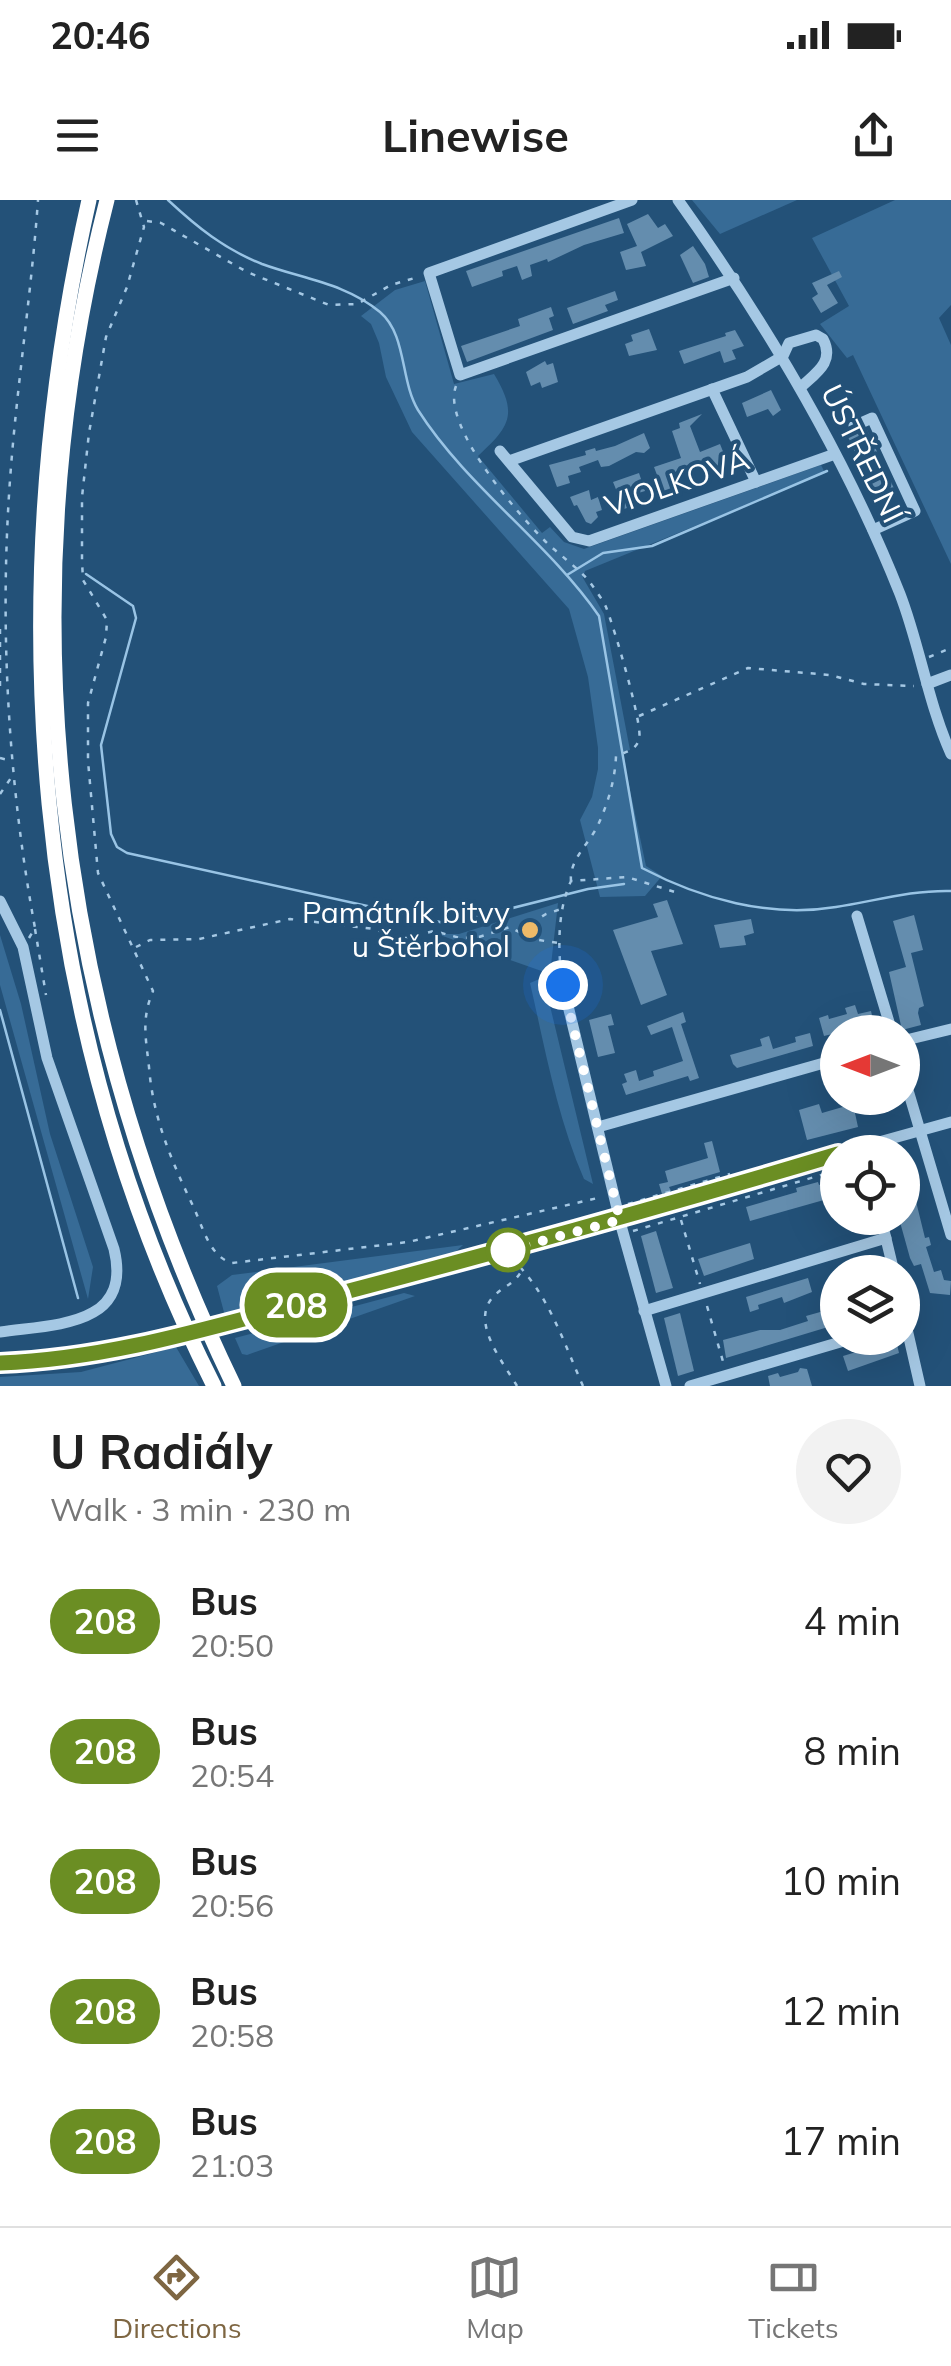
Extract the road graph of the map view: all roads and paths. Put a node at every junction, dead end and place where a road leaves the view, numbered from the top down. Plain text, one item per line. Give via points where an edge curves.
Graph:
1 (38, 200) edge
2 (89, 200) edge
3 (107, 200) edge
4 (136, 200) edge
5 (632, 200) edge
6 (678, 200) edge
7 (145, 221) junction
8 (429, 273) junction
9 (734, 278) junction
10 (784, 356) junction
11 (460, 375) junction
12 (801, 387) junction
13 (712, 389) junction
14 (854, 426) dead end
15 (835, 454) junction
16 (756, 482) junction
17 (873, 530) junction
18 (0, 629) edge
19 (951, 648) edge
20 (920, 661) junction
21 (951, 675) edge
22 (8, 676) junction
23 (927, 684) junction
24 (1, 686) edge
25 (0, 693) edge
26 (638, 717) junction
27 (951, 754) edge
28 (0, 758) edge
29 (14, 762) junction
30 (15, 773) junction
31 (0, 794) edge
32 (571, 882) junction
33 (675, 892) dead end
34 (0, 901) edge
35 (564, 905) junction
36 (857, 916) dead end
37 (532, 922) junction
38 (518, 931) junction
39 (535, 940) junction
40 (558, 944) junction
41 (23, 947) junction
42 (134, 948) junction
43 (563, 985) joint
44 (887, 1015) edge
45 (951, 1029) edge
46 (920, 1037) edge
47 (820, 1064) edge
48 (916, 1115) edge
49 (951, 1122) edge
50 (598, 1127) junction
51 (921, 1129) junction
52 (904, 1135) edge
53 (820, 1159) edge
54 (614, 1194) junction
55 (620, 1220) junction
56 (951, 1234) edge
57 (885, 1235) edge
58 (886, 1238) junction
59 (890, 1255) edge
60 (510, 1256) dead end
61 (523, 1268) junction
62 (644, 1312) junction
63 (0, 1332) edge
64 (820, 1348) edge
65 (912, 1355) edge
66 (0, 1363) edge
67 (214, 1386) edge
68 (234, 1386) edge
69 (516, 1386) edge
70 (583, 1386) edge
71 (666, 1386) edge
72 (690, 1386) edge
73 (920, 1386) edge

1 - 22 path via 8,497
2 - 67 highway via 59,342 40,506 36,645 46,809 72,974 111,1129 160,1266
3 - 68 highway via 78,336 58,502 54,665 64,807 85,949 126,1116 180,1268
4 - 7 path
5 - 8 street
6 - 9 street, ÚSTŘEDNÍ
7 - 8 path via 329,304 357,304
7 - 42 path via 106,337 82,496 84,580 107,620 88,703 98,873
8 - 11 street
9 - 10 street, ÚSTŘEDNÍ
9 - 11 street
10 - 12 street, ÚSTŘEDNÍ
10 - 12 street via 789,343 810,335 827,347 825,364
10 - 13 street, VIOLKOVÁ
11 - 26 path via 453,394 480,464 606,607
12 - 15 street, ÚSTŘEDNÍ
13 - 16 street
13 - 16 street, VIOLKOVÁ via 504,456 572,536 589,540
14 - 17 street via 872,418 915,511
15 - 16 street, VIOLKOVÁ
15 - 17 street, ÚSTŘEDNÍ
17 - 20 street, ÚSTŘEDNÍ
18 - 24 path
19 - 20 path
20 - 23 street, ÚSTŘEDNÍ
21 - 23 street
22 - 24 path
22 - 29 path
23 - 26 path via 881,685 748,668
23 - 27 street, ÚSTŘEDNÍ
24 - 25 path
26 - 32 path via 640,738 618,754 598,826 574,864
28 - 29 path
29 - 30 path
30 - 31 path
30 - 41 path via 35,928
32 - 33 path via 626,877
32 - 35 path
34 - 41 street
35 - 37 path
35 - 40 path
36 - 44 street
37 - 38 path
37 - 39 path
38 - 39 path
38 - 42 path via 460,938 434,930 402,939 290,918
39 - 40 path
40 - 43 path
41 - 63 street via 47,1058 114,1249 118,1279 108,1302 90,1316
42 - 54 path via 152,991 143,1028 154,1112 222,1261 408,1242
43 - 50 street
45 - 46 street
47 - 50 street
48 - 51 street
49 - 51 street
50 - 54 street
51 - 52 street
51 - 56 street
53 - 55 street
54 - 55 street
55 - 62 street
55 - 66 street, bridge via 146,1344 66,1360
57 - 58 street
58 - 59 street
58 - 62 street
60 - 61 path
61 - 69 path via 484,1312
61 - 70 path via 544,1296
62 - 71 street
64 - 72 street
65 - 73 street

